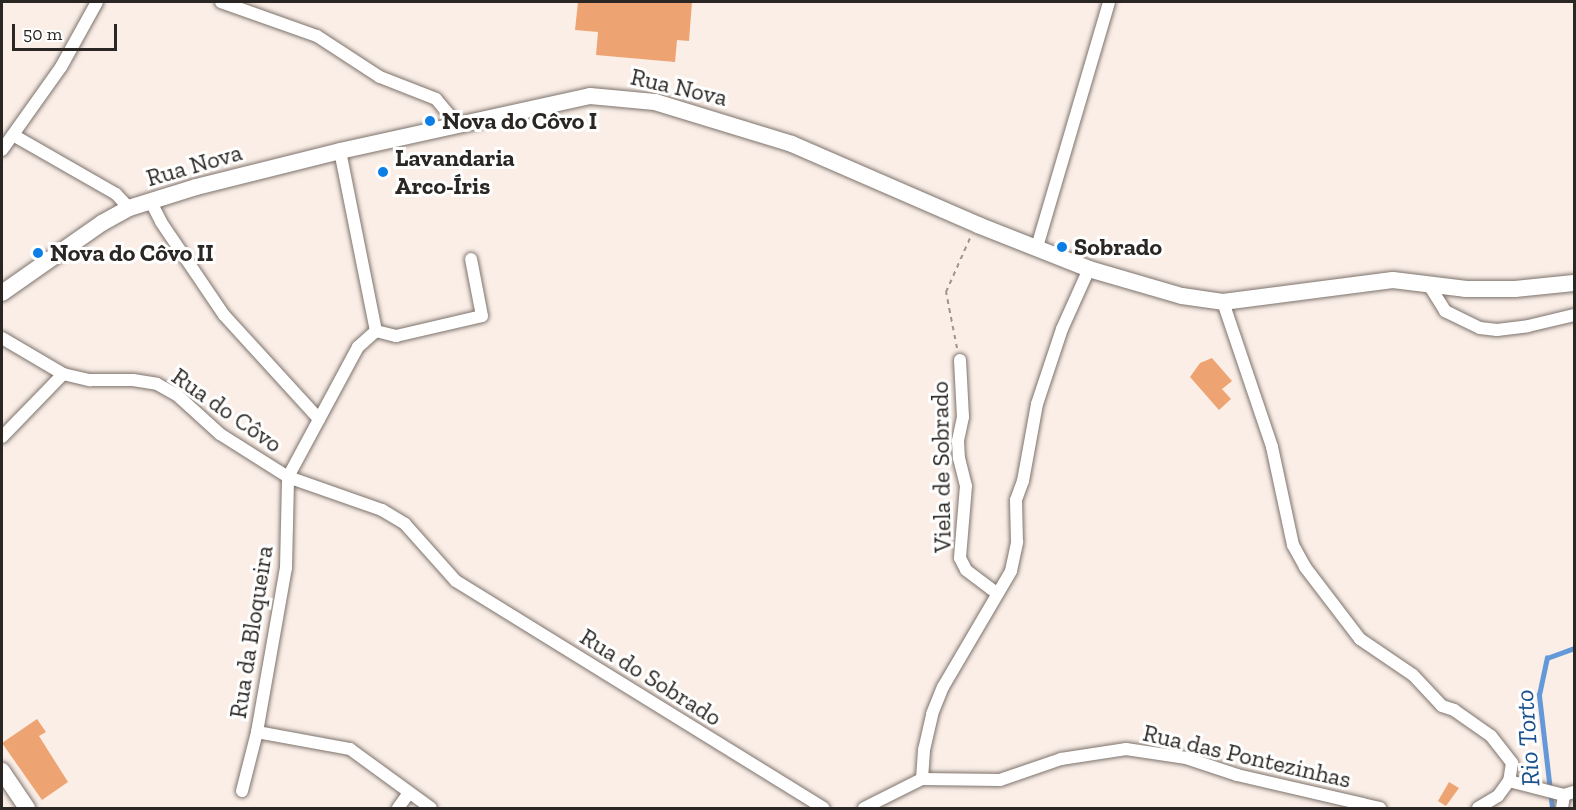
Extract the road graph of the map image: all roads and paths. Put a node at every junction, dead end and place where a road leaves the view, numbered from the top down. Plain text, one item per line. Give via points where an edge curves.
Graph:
1 (97, 2) edge
2 (221, 2) edge
3 (1109, 2) edge
4 (458, 125) junction
5 (14, 135) junction
6 (2, 150) edge
7 (340, 152) junction
8 (151, 202) junction
9 (129, 208) junction
10 (978, 225) junction
11 (1037, 247) junction
12 (471, 259) dead end
13 (1089, 269) junction
14 (1575, 283) edge
15 (1429, 285) junction
16 (2, 293) edge
17 (1222, 302) junction
18 (1575, 315) edge
19 (376, 331) junction
20 (2, 338) edge
21 (960, 360) joint
22 (63, 374) junction
23 (319, 419) junction
24 (2, 437) edge
25 (288, 477) junction
26 (456, 581) joint
27 (998, 593) junction
28 (257, 732) junction
29 (2, 771) edge
30 (922, 779) junction
31 (1509, 781) junction
32 (242, 791) dead end
33 (409, 793) junction
34 (1565, 793) edge
35 (27, 808) edge
36 (398, 808) edge
37 (431, 808) edge
38 (824, 808) edge
39 (864, 808) edge
40 (1380, 808) edge
41 (1478, 808) edge
42 (1562, 808) edge

1 - 5 street via 61,68
2 - 4 street via 317,36 380,77 436,99
3 - 11 street
4 - 7 street, Rua Nova
4 - 10 street, Rua Nova via 590,96 655,102 792,144
5 - 6 street
5 - 9 street via 116,194
7 - 8 street, Rua Nova
7 - 19 street
8 - 9 street, Rua Nova
8 - 23 street via 224,315
9 - 16 street, Rua Nova
10 - 11 street, Rua Nova
10 - 21 path, Viela de Sobrado via 956,264 946,292
11 - 13 street, Rua Nova
12 - 19 street via 482,316 396,336
13 - 17 street, Rua Nova via 1182,296
13 - 27 street via 1062,329 1037,404 1017,500 1017,542 1011,571
14 - 15 street, Rua Nova via 1515,289
15 - 17 street, Rua Nova via 1384,280
15 - 18 street via 1444,311 1480,328 1528,326
17 - 31 street via 1272,447 1293,545 1305,567 1360,639 1413,675 1442,706 1491,736 1512,763
19 - 23 street via 358,347
20 - 22 street, Rua do Côvo
21 - 27 street, Viela de Sobrado via 963,417 958,441 966,486 960,558 966,570
22 - 24 street
22 - 25 street, Rua do Côvo via 90,380 157,384 177,395 220,434
23 - 25 street
25 - 26 street, Rua do Côvo via 382,510 432,552
25 - 28 street, Rua da Bloqueira via 286,568
26 - 38 street, Rua do Sobrado
27 - 30 street via 943,687 932,714
28 - 32 street, Rua da Bloqueira
28 - 33 street via 350,749
29 - 35 street
30 - 39 street, Rua das Pontezinhas
30 - 40 street, Rua das Pontezinhas via 1000,780 1060,759 1126,749 1186,758 1238,775
31 - 34 street
31 - 41 street via 1498,796
33 - 36 street
33 - 37 street
34 - 42 street

